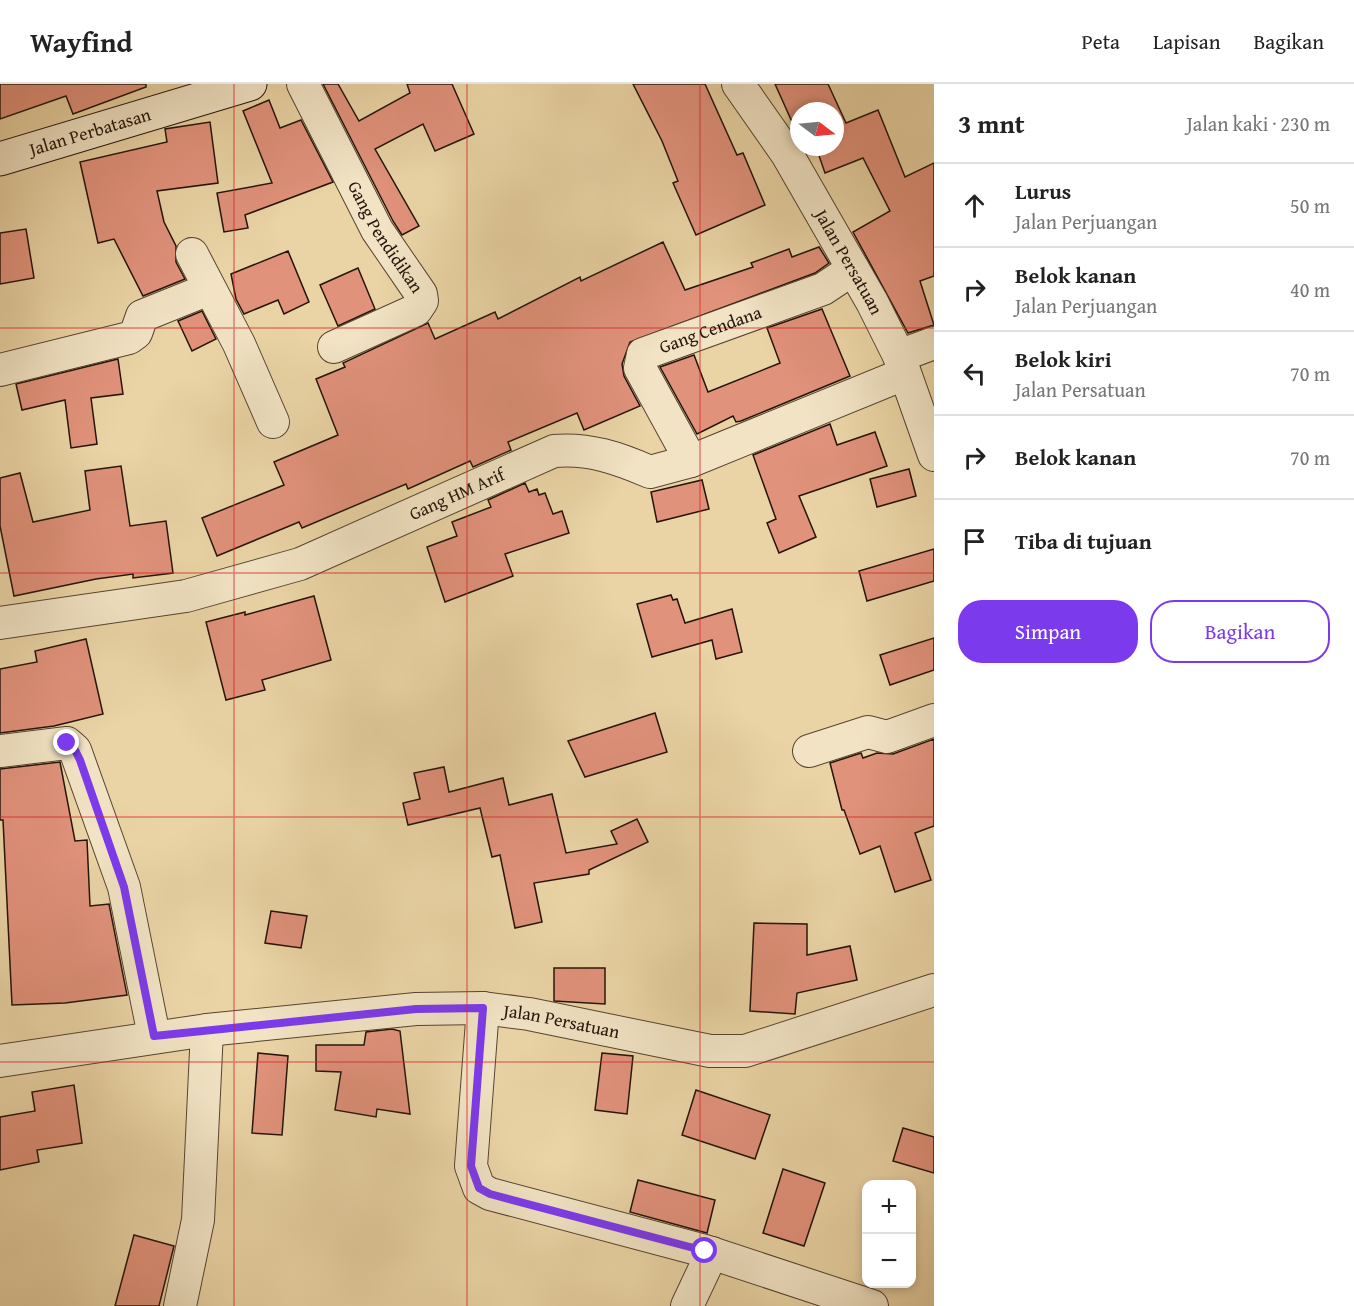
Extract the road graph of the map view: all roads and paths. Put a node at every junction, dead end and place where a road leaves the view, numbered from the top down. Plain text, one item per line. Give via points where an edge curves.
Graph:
1 (250, 84) edge
2 (303, 84) edge
3 (738, 84) edge
4 (0, 159) edge
5 (192, 254) dead end
6 (853, 269) junction
7 (209, 289) junction
8 (934, 344) edge
9 (334, 347) dead end
10 (901, 365) junction
11 (0, 370) edge
12 (273, 422) dead end
13 (934, 455) edge
14 (691, 462) junction
15 (0, 623) edge
16 (934, 720) edge
17 (0, 751) edge
18 (809, 751) dead end
19 (934, 990) edge
20 (483, 1008) junction
21 (207, 1030) junction
22 (154, 1036) junction
23 (0, 1061) edge
24 (712, 1253) junction
25 (180, 1306) edge
26 (687, 1306) edge
27 (872, 1306) edge

1 - 4 street, Jalan Perbatasan
2 - 9 street, Gang Pendidikan via 377,230 422,301 416,310
3 - 6 street, Jalan Persatuan via 787,154
5 - 7 street
6 - 10 street, Jalan Persatuan
6 - 14 street, Gang Cendana via 823,289 643,354 640,368
7 - 11 street via 142,316 136,333 129,338
7 - 12 street
8 - 10 street, Gang HM Arif
10 - 13 street, Jalan Persatuan
10 - 14 street, Gang HM Arif
14 - 15 street, Gang HM Arif via 650,472 594,451 554,451 300,564 186,596
16 - 18 street via 887,737 868,732
17 - 22 street via 67,743 75,750 124,887
19 - 20 street, Jalan Persatuan via 745,1052 725,1053
20 - 21 street, Jalan Persatuan via 416,1009
20 - 24 street via 471,1166 479,1188
21 - 22 street, Jalan Persatuan
21 - 25 street via 198,1220
22 - 23 street, Jalan Persatuan
24 - 26 street
24 - 27 street

